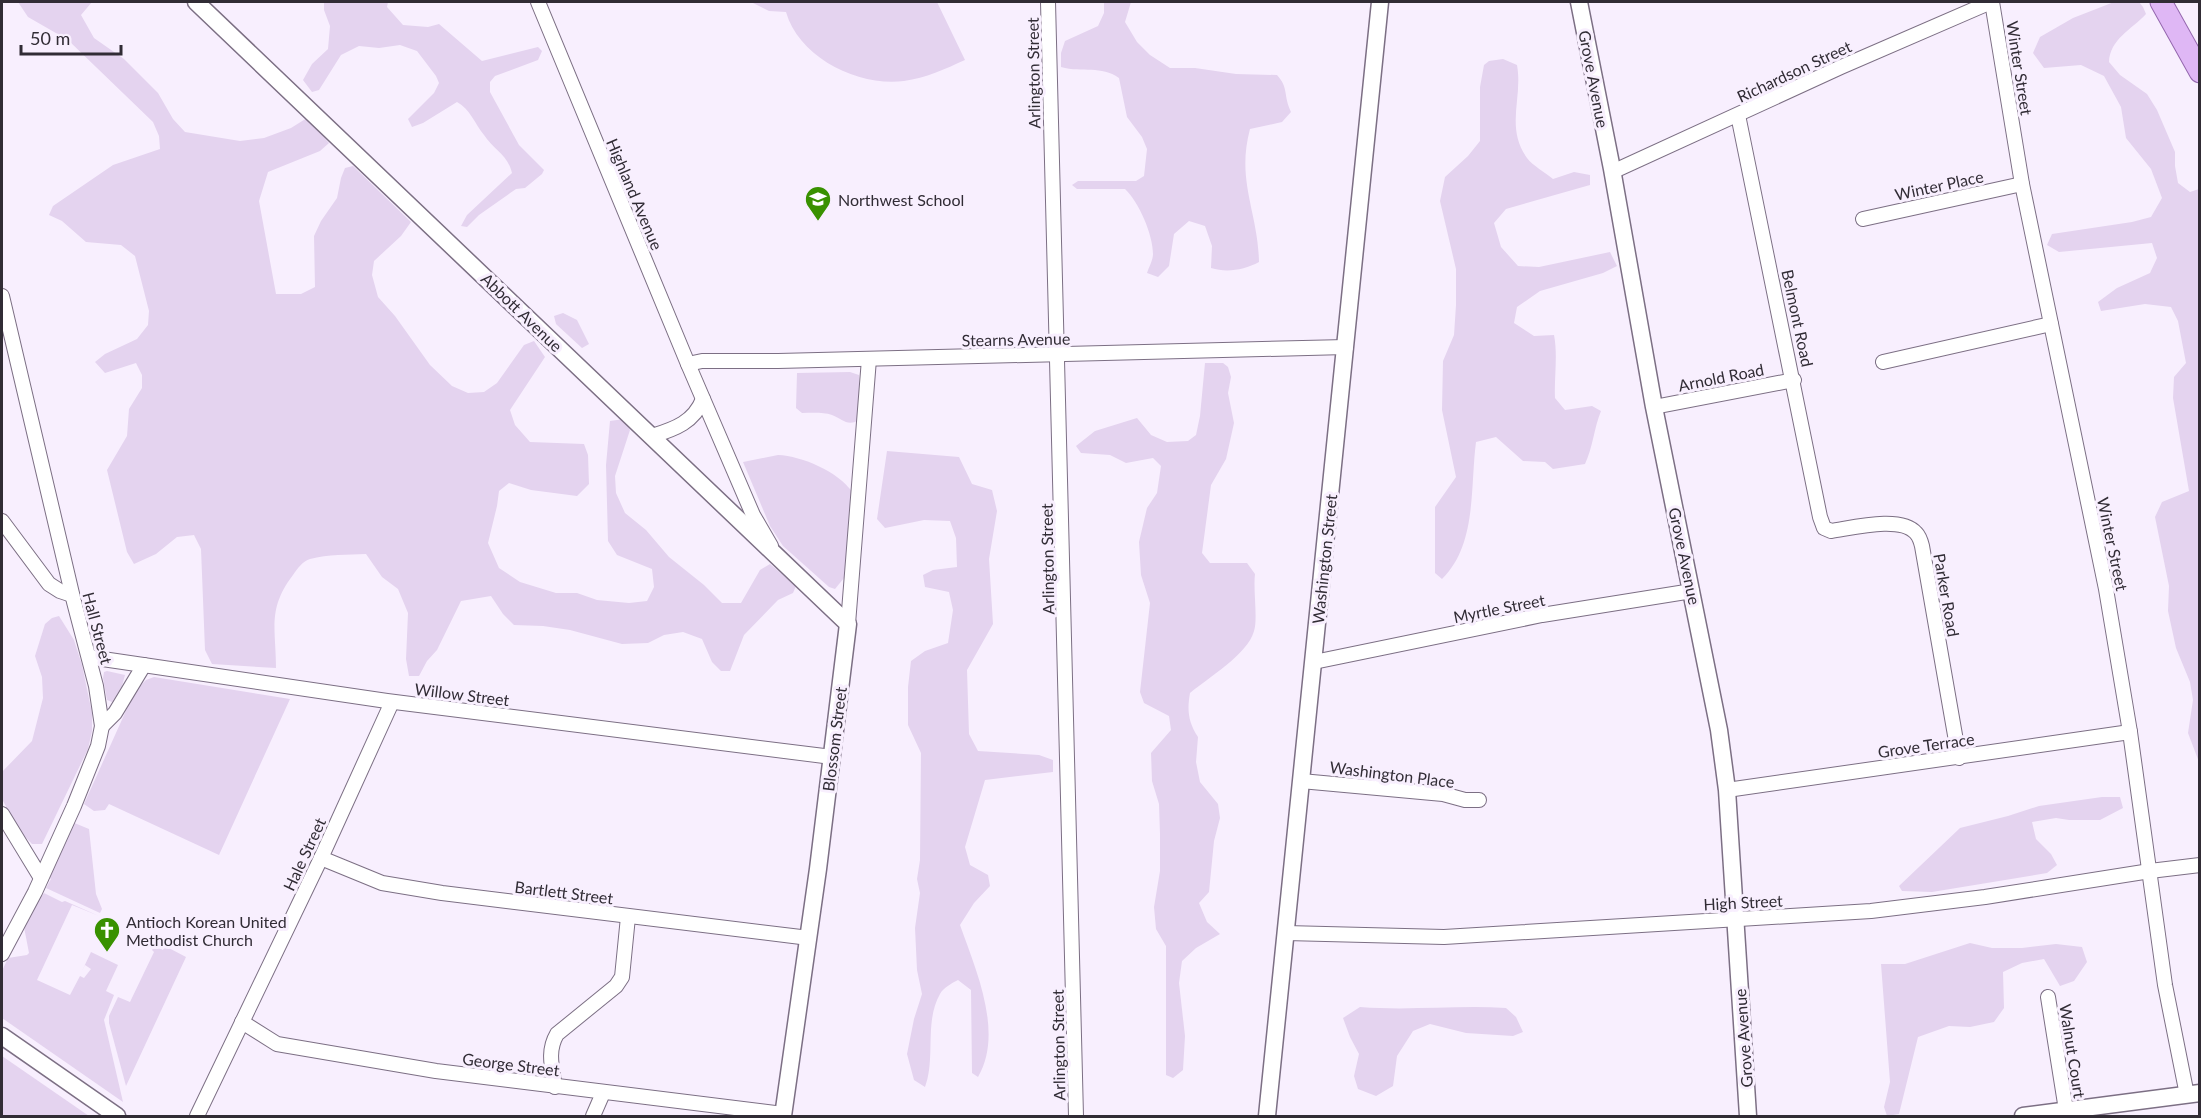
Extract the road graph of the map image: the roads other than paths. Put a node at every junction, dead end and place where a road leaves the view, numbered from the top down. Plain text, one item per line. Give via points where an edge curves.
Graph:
1 (196, 2) edge
2 (538, 2) edge
3 (1048, 2) edge
4 (1380, 2) edge
5 (1579, 2) edge
6 (1992, 2) edge
7 (2161, 2) edge
8 (2199, 72) edge
9 (1738, 115) junction
10 (1612, 172) junction
11 (2022, 184) junction
12 (1863, 219) dead end
13 (2, 296) edge
14 (2051, 324) junction
15 (1346, 347) junction
16 (1058, 355) junction
17 (868, 359) junction
18 (1883, 362) dead end
19 (688, 364) junction
20 (1794, 380) junction
21 (703, 399) junction
22 (1654, 407) junction
23 (652, 436) junction
24 (2, 521) edge
25 (1824, 528) joint
26 (776, 555) junction
27 (1692, 591) junction
28 (72, 595) junction
29 (848, 624) junction
30 (89, 657) junction
31 (1314, 662) junction
32 (144, 665) junction
33 (393, 702) junction
34 (102, 726) junction
35 (2130, 732) junction
36 (832, 757) junction
37 (1959, 758) junction
38 (1301, 781) junction
39 (1727, 790) junction
40 (1479, 800) dead end
41 (2, 814) edge
42 (321, 858) junction
43 (2199, 866) edge
44 (2150, 871) junction
45 (41, 878) junction
46 (628, 917) junction
47 (1736, 919) junction
48 (1286, 933) junction
49 (808, 938) junction
50 (2, 954) edge
51 (2048, 997) dead end
52 (242, 1022) junction
53 (2, 1036) edge
54 (555, 1087) junction
55 (603, 1093) junction
56 (2193, 1094) edge
57 (2066, 1110) junction
58 (783, 1115) edge
59 (117, 1116) edge
60 (197, 1116) edge
61 (593, 1116) edge
62 (1076, 1116) edge
63 (1267, 1116) edge
64 (1748, 1116) edge
65 (2024, 1116) edge

1 - 23 street, Abbott Avenue
2 - 19 street, Highland Avenue
3 - 16 street, Arlington Street
4 - 15 street, Washington Street
5 - 10 street, Grove Avenue
6 - 9 street, Richardson Street
6 - 11 street, Winter Street
7 - 8 main road
9 - 10 street, Richardson Street
9 - 20 street, Belmont Road
10 - 22 street, Grove Avenue
11 - 12 street, Winter Place
11 - 14 street, Winter Street
13 - 28 street, Hall Street
14 - 18 street
14 - 35 street, Winter Street via 2106,589
15 - 16 street, Stearns Avenue
15 - 31 street, Washington Street
16 - 17 street, Stearns Avenue
16 - 62 street, Arlington Street
17 - 19 street, Stearns Avenue
17 - 29 street, Blossom Street
19 - 21 street, Highland Avenue
20 - 22 street, Arnold Road
20 - 25 street, Belmont Road
21 - 23 street via 687,422
21 - 26 street, Highland Avenue via 753,515
22 - 27 street, Grove Avenue
23 - 26 street, Abbott Avenue
24 - 28 street via 50,584
25 - 37 street, Parker Road via 1831,531 1893,523 1916,533 1922,546
26 - 29 street, Abbott Avenue
27 - 31 street, Myrtle Street via 1542,615
27 - 39 street, Grove Avenue
28 - 30 street, Hall Street
29 - 36 street, Blossom Street
30 - 32 street, Willow Street
30 - 34 street, Hall Street
31 - 38 street, Washington Street
32 - 33 street, Willow Street
32 - 34 street via 115,713
33 - 36 street, Willow Street
33 - 42 street, Hale Street
34 - 45 street, Hall Street via 94,756
35 - 37 street, Grove Terrace
35 - 44 street, Winter Street
36 - 49 street, Blossom Street
37 - 39 street, Grove Terrace
38 - 40 street, Washington Place
38 - 48 street, Washington Street
39 - 47 street, Grove Avenue
41 - 45 street
42 - 46 street, Bartlett Street via 382,884
42 - 52 street, Hale Street
43 - 44 street, High Street
44 - 47 street, High Street via 1871,911
44 - 56 street, Winter Street via 2165,986
45 - 50 street, Hall Street
46 - 49 street, Bartlett Street
46 - 54 street via 622,977 557,1034 551,1044
47 - 48 street, High Street via 1444,937
47 - 64 street, Grove Avenue
48 - 63 street, Washington Street
49 - 58 street, Blossom Street
51 - 57 street, Walnut Court
52 - 54 street, George Street via 277,1044
52 - 60 street, Hale Street
53 - 59 street
54 - 55 street, George Street
55 - 58 street, George Street
55 - 61 street
56 - 57 street
57 - 65 street

